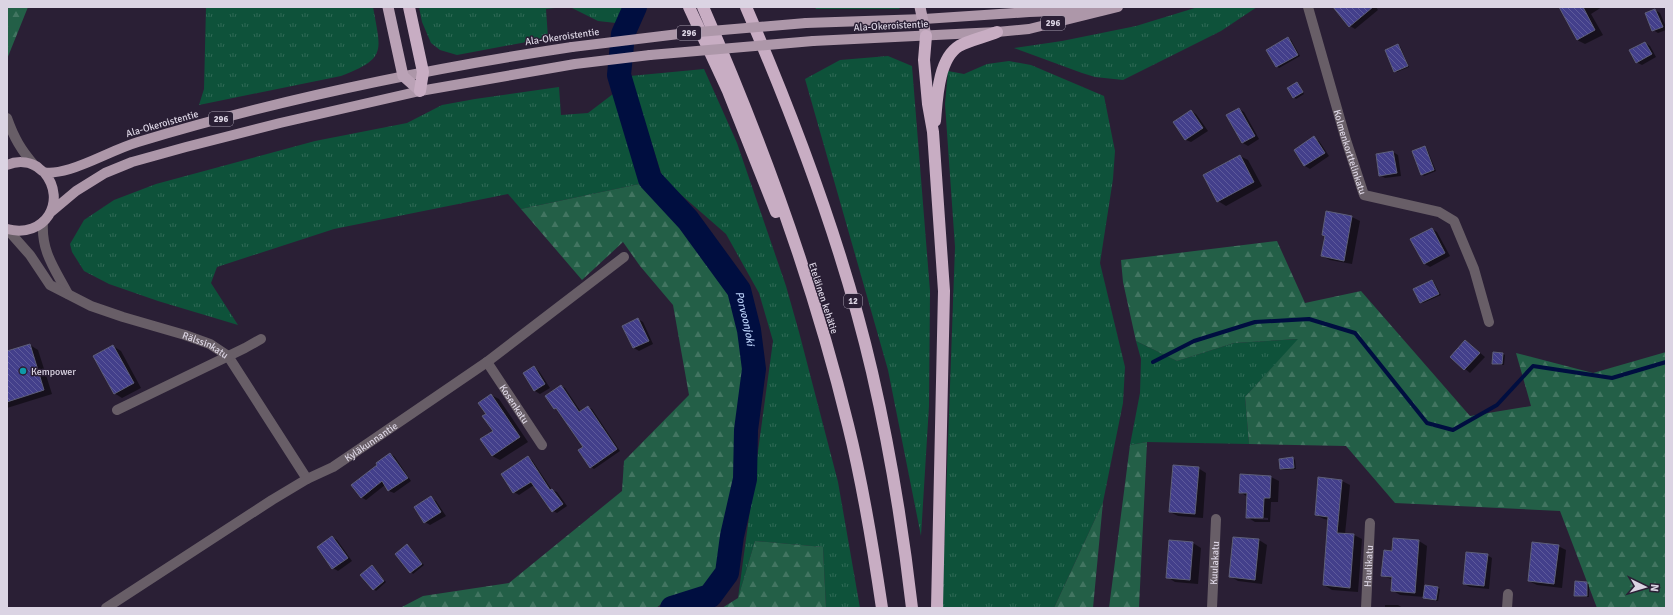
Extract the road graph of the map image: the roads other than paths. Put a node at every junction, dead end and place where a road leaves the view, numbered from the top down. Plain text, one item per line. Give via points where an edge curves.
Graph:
1 (388, 7) edge
2 (409, 7) edge
3 (689, 7) edge
4 (703, 7) edge
5 (746, 7) edge
6 (920, 7) edge
7 (1308, 7) edge
8 (1113, 8) edge
9 (924, 19) junction
10 (997, 32) junction
11 (926, 36) junction
12 (423, 72) junction
13 (403, 76) junction
14 (420, 91) junction
15 (7, 118) edge
16 (934, 132) junction
17 (7, 165) edge
18 (40, 169) junction
19 (51, 212) junction
20 (43, 222) junction
21 (7, 229) edge
22 (624, 257) dead end
23 (68, 294) junction
24 (1489, 322) dead end
25 (822, 329) junction
26 (261, 339) dead end
27 (228, 356) junction
28 (487, 362) junction
29 (117, 410) dead end
30 (542, 445) dead end
31 (307, 479) junction
32 (1216, 519) dead end
33 (1370, 523) dead end
34 (1508, 594) dead end
35 (106, 608) edge
36 (882, 608) edge
37 (912, 608) edge
38 (937, 608) edge
39 (1212, 608) edge
40 (1366, 608) edge
41 (1507, 608) edge

1 - 13 highway
2 - 12 highway
3 - 25 highway via 728,90
4 - 25 highway, Eteläinen kehätie via 770,171
5 - 37 highway, 12 via 774,72 818,190 839,253 872,372 904,537
6 - 9 highway
7 - 24 street, Kolmenkorttelinkatu via 1364,195 1438,212 1454,221 1474,269
8 - 9 main road, Ala-Okeroistentie / 296
8 - 10 main road, Ala-Okeroistentie / 296 via 1030,29
9 - 11 highway
9 - 12 main road, Ala-Okeroistentie / 296, bridge via 806,23 686,33 572,46
10 - 11 main road, Ala-Okeroistentie / 296
10 - 16 highway via 958,47 947,59 942,69
11 - 14 main road, Ala-Okeroistentie / 296, bridge via 813,41 689,51 575,64
11 - 16 highway via 924,53 927,97
12 - 13 main road, Ala-Okeroistentie / 296
12 - 14 highway
13 - 14 highway
13 - 18 main road, Ala-Okeroistentie / 296 via 189,127 136,143 70,169 56,172
14 - 19 main road, Ala-Okeroistentie / 296 via 280,122 132,162 105,173 76,191
15 - 18 street via 13,136 24,153
16 - 38 highway via 944,291
17 - 18 main road, Ala-Okeroistentie via 25,162
18 - 19 main road via 53,186
19 - 20 main road, Ala-Okeroistentie
20 - 21 main road via 22,231
20 - 23 street via 44,249
21 - 23 street, Rälssinkatu via 30,255 50,285
22 - 28 street, Kyläkunnantie
23 - 27 street, Rälssinkatu via 91,306 210,344
25 - 36 highway, Eteläinen kehätie via 848,425 872,541
26 - 27 street
27 - 29 street
27 - 31 street, Rälssinkatu
28 - 30 street, Kosenkatu
28 - 31 street, Kyläkunnantie via 333,467
31 - 35 street, Kyläkunnantie
32 - 39 street, Kuulakatu
33 - 40 street, Haulikatu
34 - 41 street

